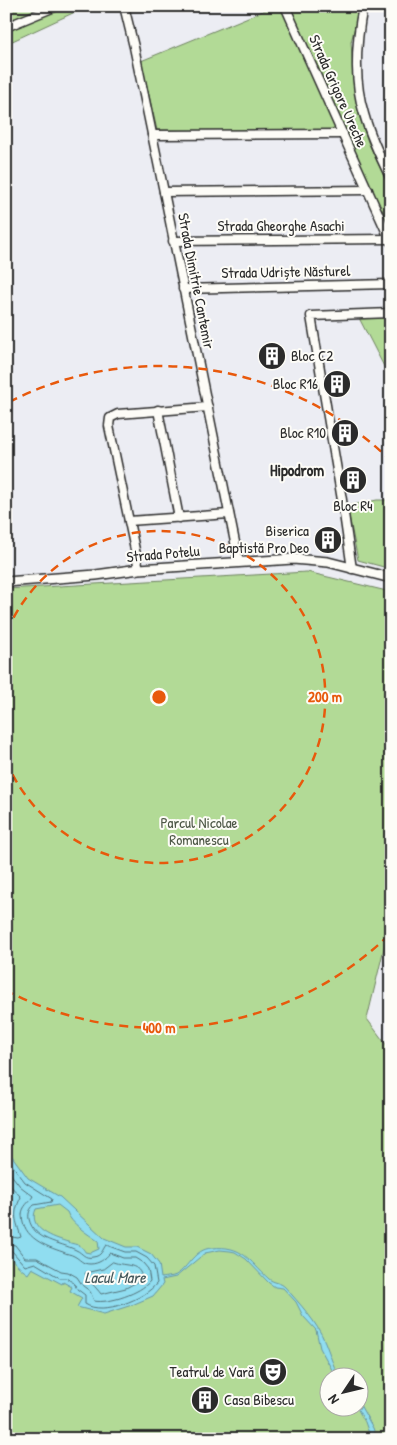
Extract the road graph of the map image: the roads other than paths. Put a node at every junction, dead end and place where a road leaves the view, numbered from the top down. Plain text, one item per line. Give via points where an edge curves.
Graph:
1 (57, 6) edge
2 (124, 6) edge
3 (285, 6) edge
4 (364, 6) edge
5 (380, 6) edge
6 (391, 10) edge
7 (6, 27) edge
8 (343, 134) junction
9 (152, 135) junction
10 (390, 175) edge
11 (368, 190) junction
12 (164, 192) junction
13 (173, 241) junction
14 (390, 241) edge
15 (391, 284) edge
16 (183, 289) junction
17 (391, 313) edge
18 (208, 407) junction
19 (158, 410) junction
20 (229, 514) junction
21 (179, 518) junction
22 (130, 521) junction
23 (239, 562) junction
24 (139, 569) junction
25 (352, 569) junction
26 (391, 578) edge
27 (6, 582) edge

1 - 7 street
2 - 9 street, Strada Dimitrie Cantemir
3 - 8 street, Strada Grigore Ureche
4 - 10 street via 358,30 358,87 364,115
5 - 6 street
8 - 9 street
8 - 11 street, Strada Grigore Ureche
9 - 12 street, Strada Dimitrie Cantemir
11 - 12 street
11 - 14 street, Strada Grigore Ureche
12 - 13 street, Strada Dimitrie Cantemir
13 - 14 street, Strada Gheorghe Asachi
13 - 16 street, Strada Dimitrie Cantemir
15 - 16 street, Strada Udriște Năsturel
16 - 18 street, Strada Dimitrie Cantemir
17 - 25 street via 311,316
18 - 19 street
18 - 20 street, Strada Dimitrie Cantemir
19 - 21 street
19 - 22 street via 118,414 110,418
20 - 21 street
20 - 23 street, Strada Dimitrie Cantemir
21 - 22 street
22 - 24 street
23 - 24 main road, Strada Potelu
23 - 25 main road, Strada Potelu via 306,559
24 - 27 main road, Strada Potelu
25 - 26 main road, Strada Potelu

